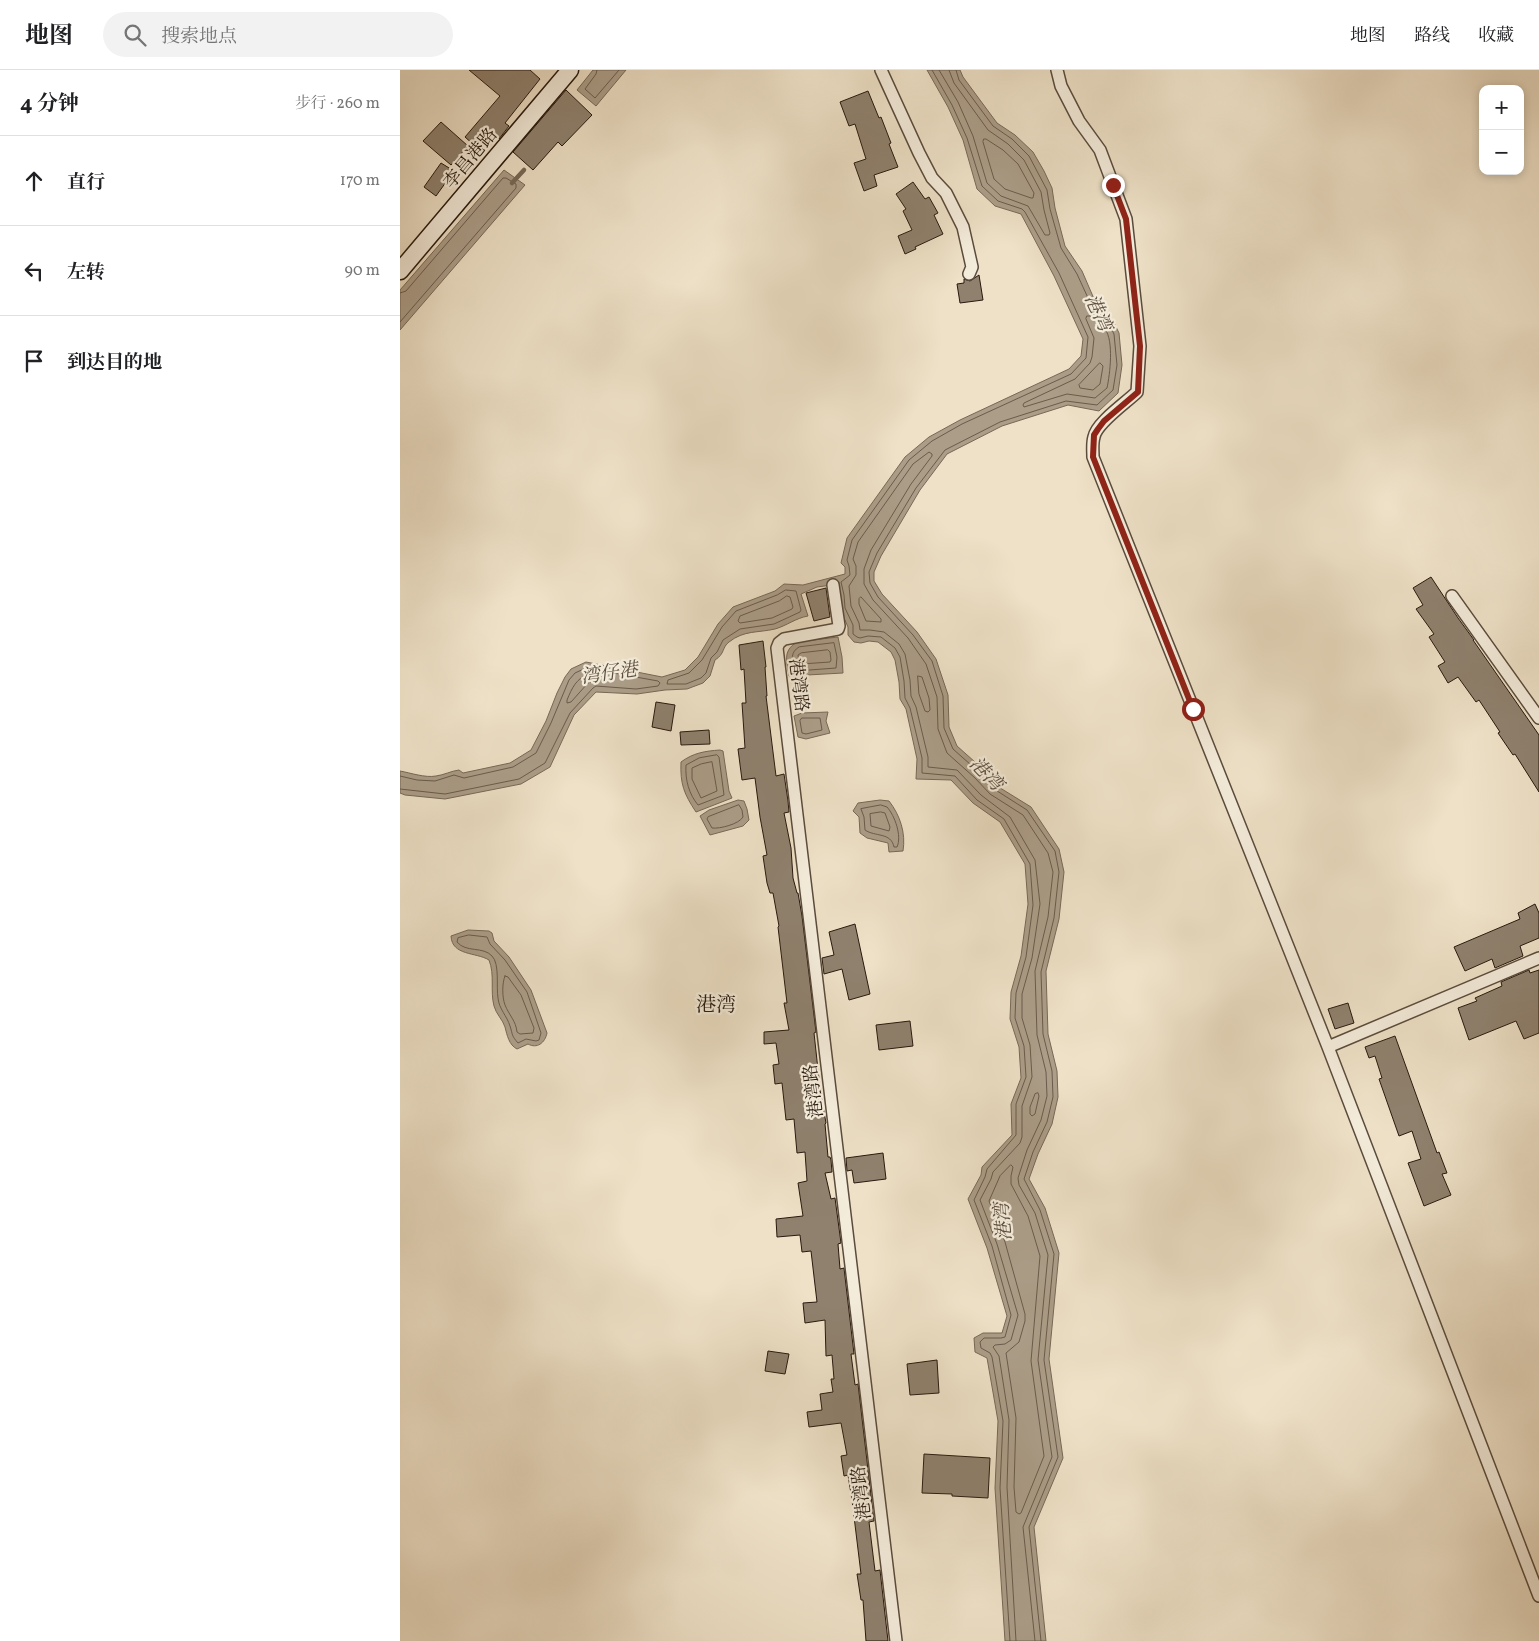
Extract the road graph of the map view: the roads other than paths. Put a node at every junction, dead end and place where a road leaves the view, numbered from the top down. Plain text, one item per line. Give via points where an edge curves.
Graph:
1 (569, 70) edge
2 (881, 70) edge
3 (1058, 70) edge
4 (400, 271) edge
5 (969, 274) dead end
6 (832, 585) dead end
7 (1452, 596) dead end
8 (1539, 718) edge
9 (1539, 958) edge
10 (1328, 1047) junction
11 (1539, 1596) edge
12 (896, 1641) edge

1 - 4 street, 李昌港路
2 - 5 street via 919,154 932,178 946,193 963,226 972,267
3 - 10 street via 1061,86 1078,121 1100,150 1126,219 1140,346 1138,392 1098,429 1094,435 1093,457
6 - 12 street, 港湾路 via 838,629 784,639 777,648
7 - 8 street
9 - 10 street
10 - 11 street

